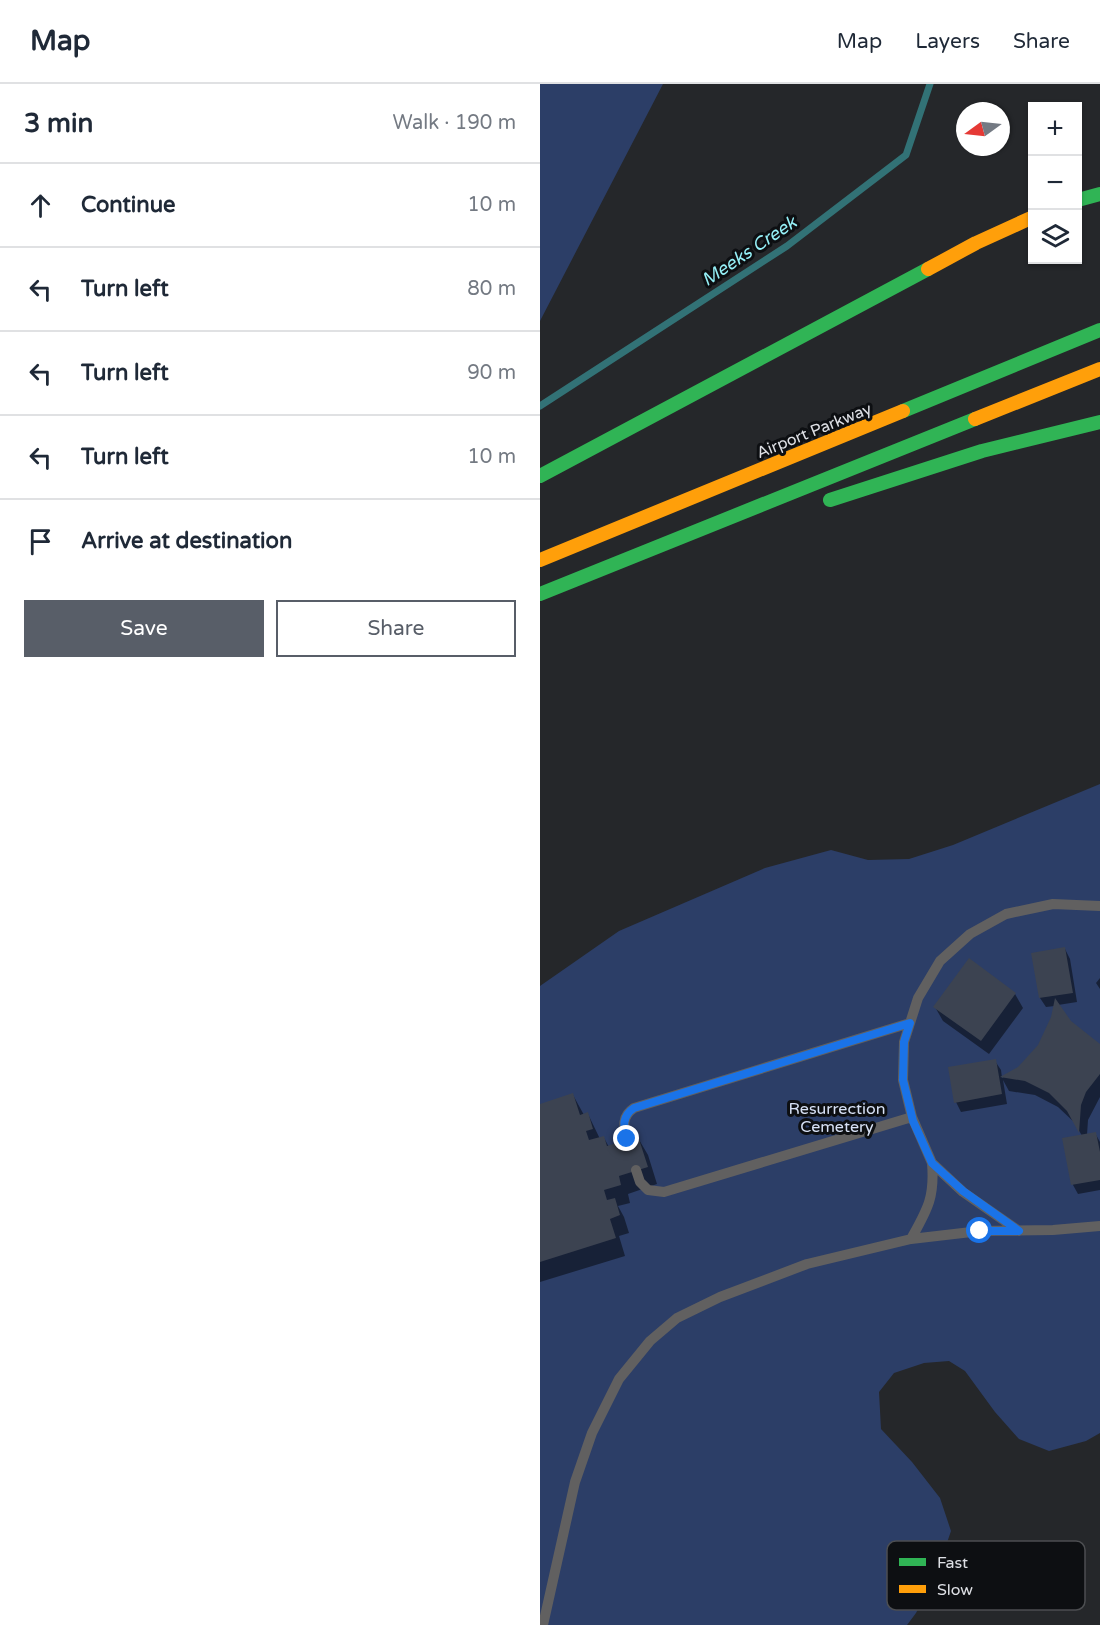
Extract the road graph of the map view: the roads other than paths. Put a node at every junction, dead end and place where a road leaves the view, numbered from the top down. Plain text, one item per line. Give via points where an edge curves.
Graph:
1 (1100, 194) edge
2 (1082, 199) edge
3 (1028, 220) edge
4 (1100, 330) edge
5 (1100, 369) edge
6 (1100, 422) edge
7 (540, 476) edge
8 (814, 506) dead end
9 (540, 560) edge
10 (540, 594) edge
11 (1100, 906) edge
12 (910, 1023) junction
13 (912, 1117) junction
14 (627, 1139) dead end
15 (932, 1163) junction
16 (636, 1170) dead end
17 (1100, 1226) edge
18 (1019, 1231) junction
19 (911, 1239) junction
20 (543, 1625) edge

1 - 2 highway
3 - 7 highway via 976,243
4 - 9 highway, Airport Parkway
5 - 10 highway
6 - 8 highway via 952,460
11 - 12 lane via 1053,904 1006,914 970,934 939,961 918,998
12 - 13 lane via 904,1042 903,1080
12 - 14 lane via 634,1108 626,1114
13 - 15 lane
13 - 16 lane via 664,1192 648,1190
15 - 18 lane
15 - 19 lane via 934,1185 929,1206
17 - 18 lane
18 - 19 lane
19 - 20 lane via 807,1264 720,1297 677,1318 650,1341 619,1378 592,1433 575,1482

